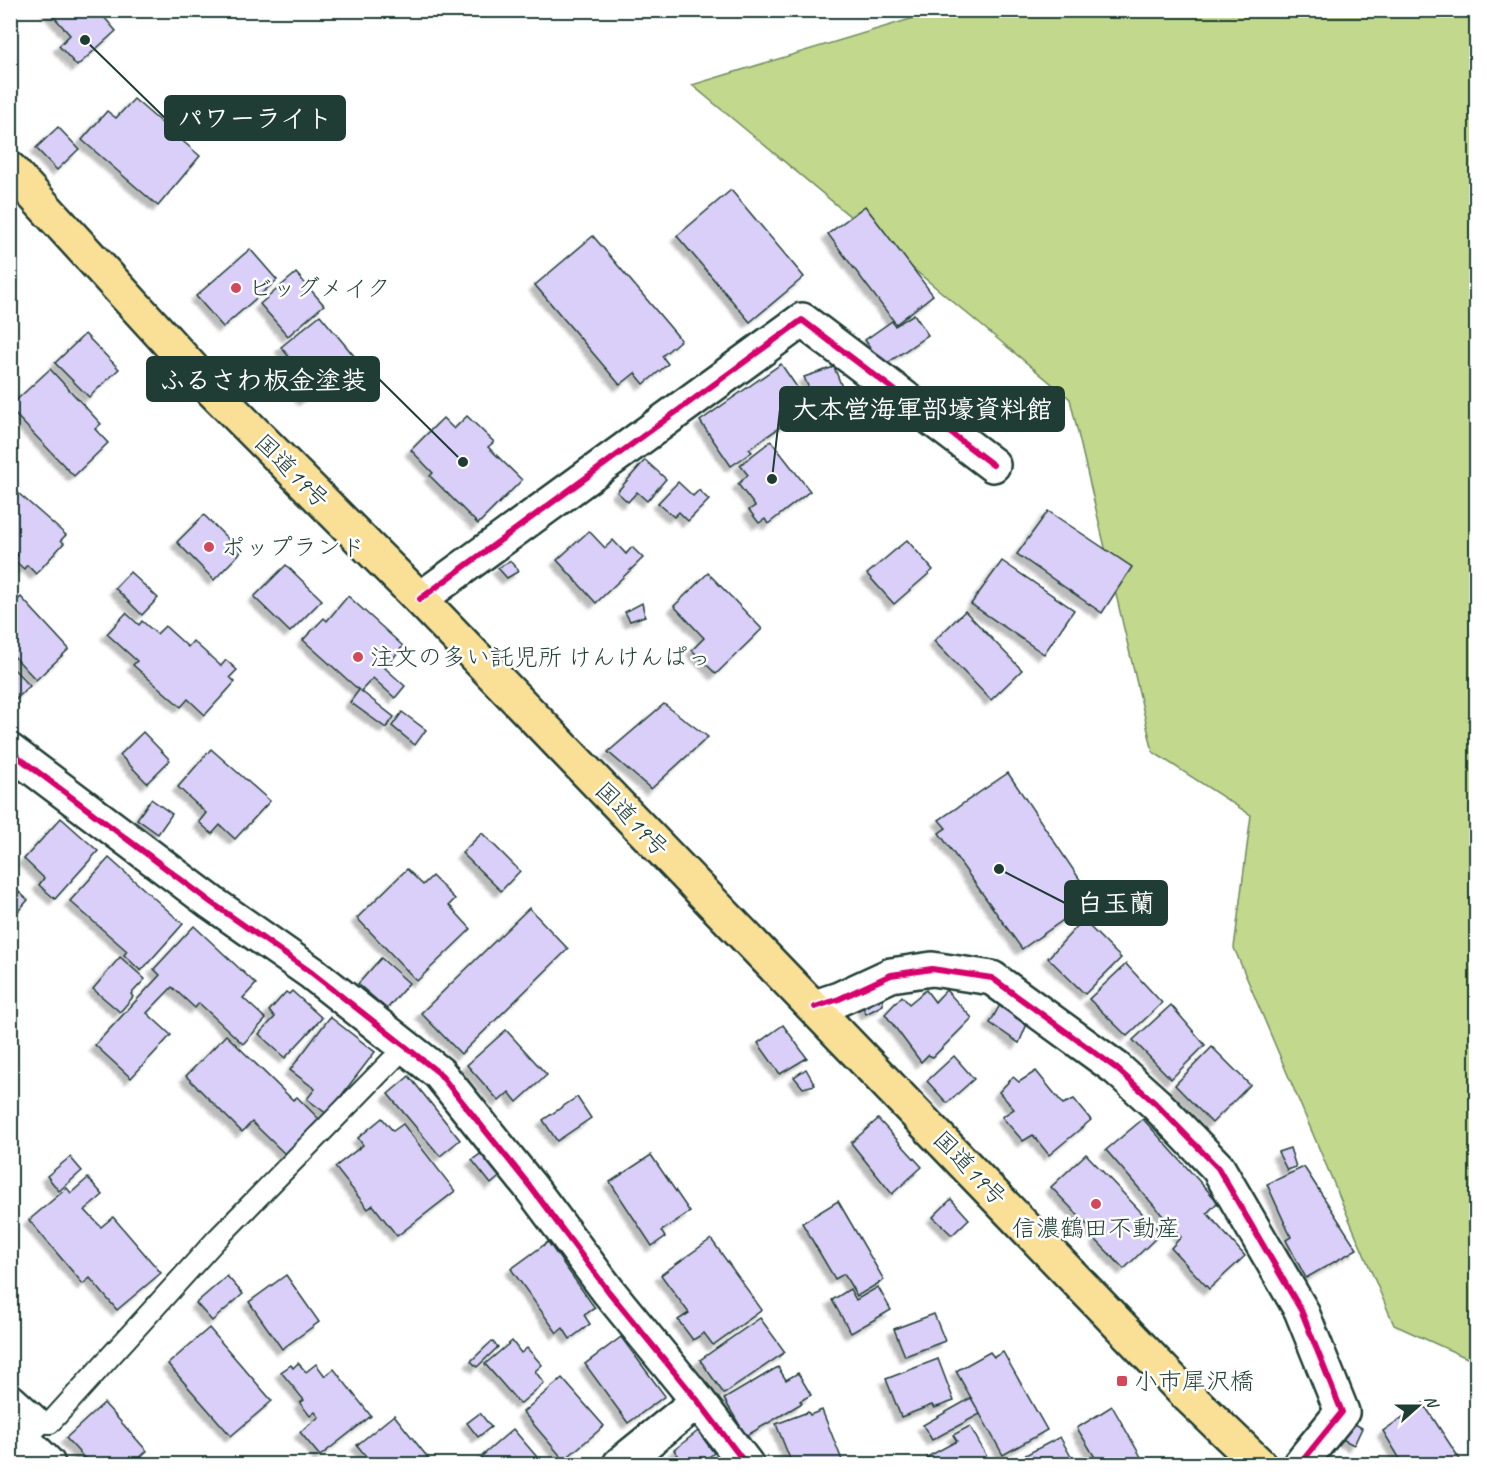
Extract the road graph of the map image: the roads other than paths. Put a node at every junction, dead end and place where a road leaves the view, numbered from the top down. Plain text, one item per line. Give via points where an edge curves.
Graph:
1 (10, 169) edge
2 (993, 465) dead end
3 (420, 599) junction
4 (10, 751) edge
5 (815, 1007) junction
6 (404, 1048) junction
7 (698, 1401) junction
8 (18, 1425) edge
9 (48, 1464) edge
10 (620, 1464) edge
11 (746, 1464) edge
12 (1258, 1464) edge
13 (1300, 1464) edge

1 - 3 highway, 国道19号 via 211,389
2 - 3 street via 802,320
3 - 5 highway, 国道19号
4 - 6 street via 312,973
5 - 12 highway, 国道19号 via 1183,1391
5 - 13 street via 891,975 932,969 992,978 1116,1068 1156,1104 1218,1168 1301,1310 1342,1412
6 - 7 street via 439,1073
6 - 8 lane via 215,1240 50,1423
7 - 10 street
7 - 11 street
8 - 9 street

